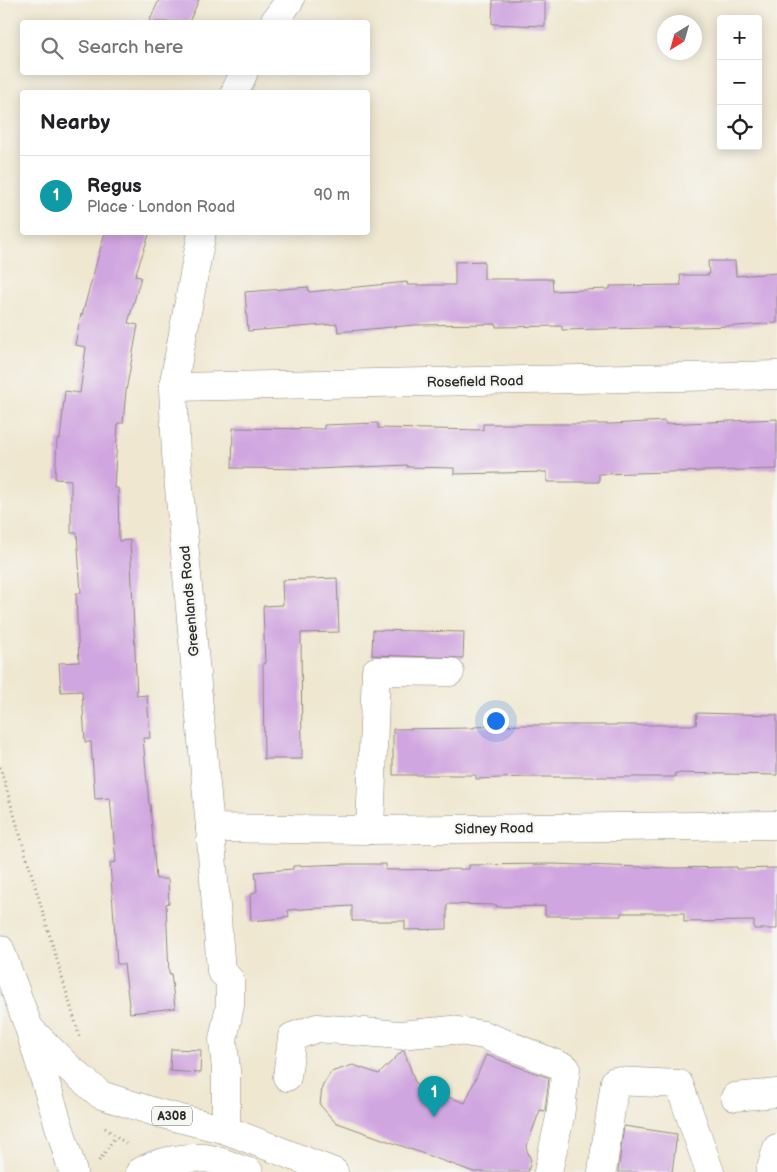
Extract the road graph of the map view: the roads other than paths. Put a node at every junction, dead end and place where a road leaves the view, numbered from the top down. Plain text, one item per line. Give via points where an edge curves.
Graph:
1 (290, 0) edge
2 (275, 20) edge
3 (243, 75) edge
4 (236, 90) edge
5 (201, 235) edge
6 (777, 375) edge
7 (173, 387) junction
8 (450, 672) dead end
9 (777, 825) edge
10 (210, 828) junction
11 (370, 830) junction
12 (0, 949) edge
13 (29, 1028) junction
14 (287, 1077) dead end
15 (777, 1093) edge
16 (736, 1097) dead end
17 (226, 1130) junction
18 (777, 1148) edge
19 (84, 1170) edge
20 (140, 1172) edge
21 (249, 1172) edge
22 (334, 1172) edge
23 (548, 1172) edge
24 (602, 1172) edge
25 (710, 1172) edge
26 (770, 1172) edge

1 - 2 main road
3 - 4 main road
5 - 7 main road, Greenlands Road
6 - 7 main road, Rosefield Road
7 - 10 main road, Greenlands Road via 176,454
8 - 11 main road via 376,671
9 - 11 main road, Sidney Road
10 - 11 main road, Sidney Road
10 - 17 main road, Greenlands Road via 222,971 230,980 230,1005 223,1040
12 - 13 main road
13 - 17 main road, A308 via 68,1068 101,1095
13 - 19 main road
14 - 23 main road via 292,1037 317,1028 400,1035 452,1030 484,1034 566,1068
15 - 16 main road
17 - 22 main road, A308
18 - 26 main road
20 - 21 main road via 165,1161 205,1158
24 - 25 main road via 614,1081 679,1084

